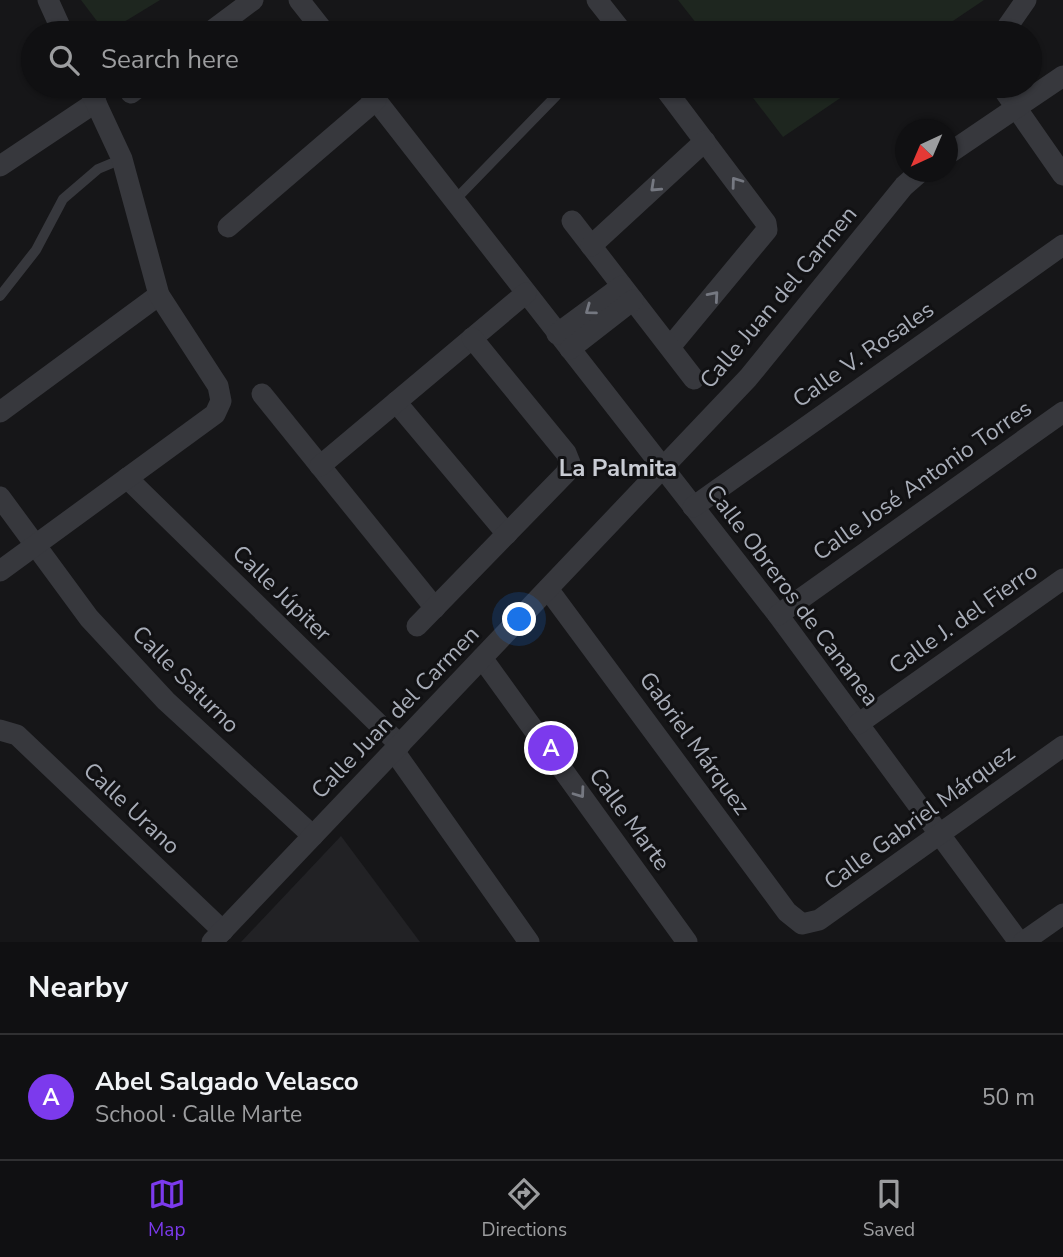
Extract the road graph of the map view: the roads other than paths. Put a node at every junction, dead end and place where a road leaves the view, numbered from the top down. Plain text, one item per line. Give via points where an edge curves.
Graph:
1 (48, 0) edge
2 (253, 0) edge
3 (597, 0) edge
4 (1026, 0) edge
5 (305, 2) edge
6 (58, 21) edge
7 (225, 21) edge
8 (317, 21) edge
9 (614, 21) edge
10 (1011, 21) edge
11 (1063, 76) edge
12 (1042, 91) edge
13 (87, 98) edge
14 (94, 98) edge
15 (366, 98) edge
16 (375, 98) edge
17 (554, 98) edge
18 (672, 98) edge
19 (1008, 98) edge
20 (1033, 98) edge
21 (1016, 110) junction
22 (705, 141) junction
23 (958, 147) edge
24 (122, 159) junction
25 (0, 166) edge
26 (1063, 175) edge
27 (909, 182) edge
28 (454, 201) junction
29 (572, 221) dead end
30 (228, 227) dead end
31 (1063, 245) edge
32 (591, 246) junction
33 (526, 293) junction
34 (628, 293) junction
35 (159, 295) junction
36 (0, 296) edge
37 (472, 338) junction
38 (563, 342) junction
39 (670, 347) junction
40 (694, 379) dead end
41 (261, 394) dead end
42 (396, 402) junction
43 (0, 412) edge
44 (1063, 412) edge
45 (320, 466) junction
46 (663, 469) junction
47 (127, 478) junction
48 (0, 496) edge
49 (693, 507) junction
50 (507, 534) junction
51 (37, 544) junction
52 (0, 571) edge
53 (1063, 579) edge
54 (548, 589) junction
55 (435, 608) junction
56 (778, 615) junction
57 (417, 626) dead end
58 (482, 659) junction
59 (858, 724) junction
60 (0, 730) edge
61 (1063, 746) edge
62 (397, 748) junction
63 (938, 833) junction
64 (313, 836) junction
65 (1063, 914) edge
66 (803, 924) joint
67 (218, 936) edge
68 (529, 942) edge
69 (687, 942) edge
70 (1021, 942) edge

1 - 6 street
2 - 7 street
3 - 9 street
4 - 10 street
5 - 8 street
11 - 12 street
13 - 25 street
14 - 24 street
15 - 30 street
16 - 28 street, Calle Obreros de Cananea
17 - 28 lane
18 - 22 street
19 - 21 street
20 - 21 street
21 - 23 street
21 - 26 street
22 -> 32 street
39 -> 22 street via 767,230
24 - 35 street
24 - 36 lane via 98,170 63,199 36,250
27 - 46 street, Calle Juan del Carmen via 748,378
28 - 33 street, Calle Obreros de Cananea
29 - 32 street
31 - 49 street, Calle V. Rosales
32 - 34 street
33 - 37 street
33 - 38 street, Calle Obreros de Cananea
34 - 38 street
34 - 39 street
35 - 43 street
35 - 47 street via 218,386 221,401 215,414
37 - 42 street
37 - 50 street via 570,463 566,473
38 - 46 street, Calle Obreros de Cananea
39 - 40 street
41 - 45 street
42 - 45 street
42 - 50 street
44 - 56 street, Calle José Antonio Torres
45 - 55 street
46 - 49 street, Calle Obreros de Cananea
46 - 54 street, Calle Juan del Carmen
47 - 51 street
47 - 62 street, Calle Júpiter
48 - 51 street, Calle Saturno
49 - 56 street, Calle Obreros de Cananea
50 - 55 street
51 - 52 street
51 - 64 street, Calle Saturno via 89,618 166,701
53 - 59 street, Calle J. del Fierro
54 - 58 street, Calle Juan del Carmen
54 - 66 street, Gabriel Márquez via 787,912
55 - 57 street
56 - 59 street, Calle Obreros de Cananea
58 - 62 street, Calle Juan del Carmen
58 -> 69 street, Calle Marte
59 - 63 street, Calle Obreros de Cananea
60 - 67 street, Calle Urano via 17,735
61 - 63 street, Calle Gabriel Márquez
62 - 64 street, Calle Juan del Carmen
62 - 68 street, Calle Júpiter
63 - 66 street, Calle Gabriel Márquez via 819,920
63 - 70 street, Calle Obreros de Cananea
64 - 67 street, Calle Juan del Carmen
65 - 70 street

